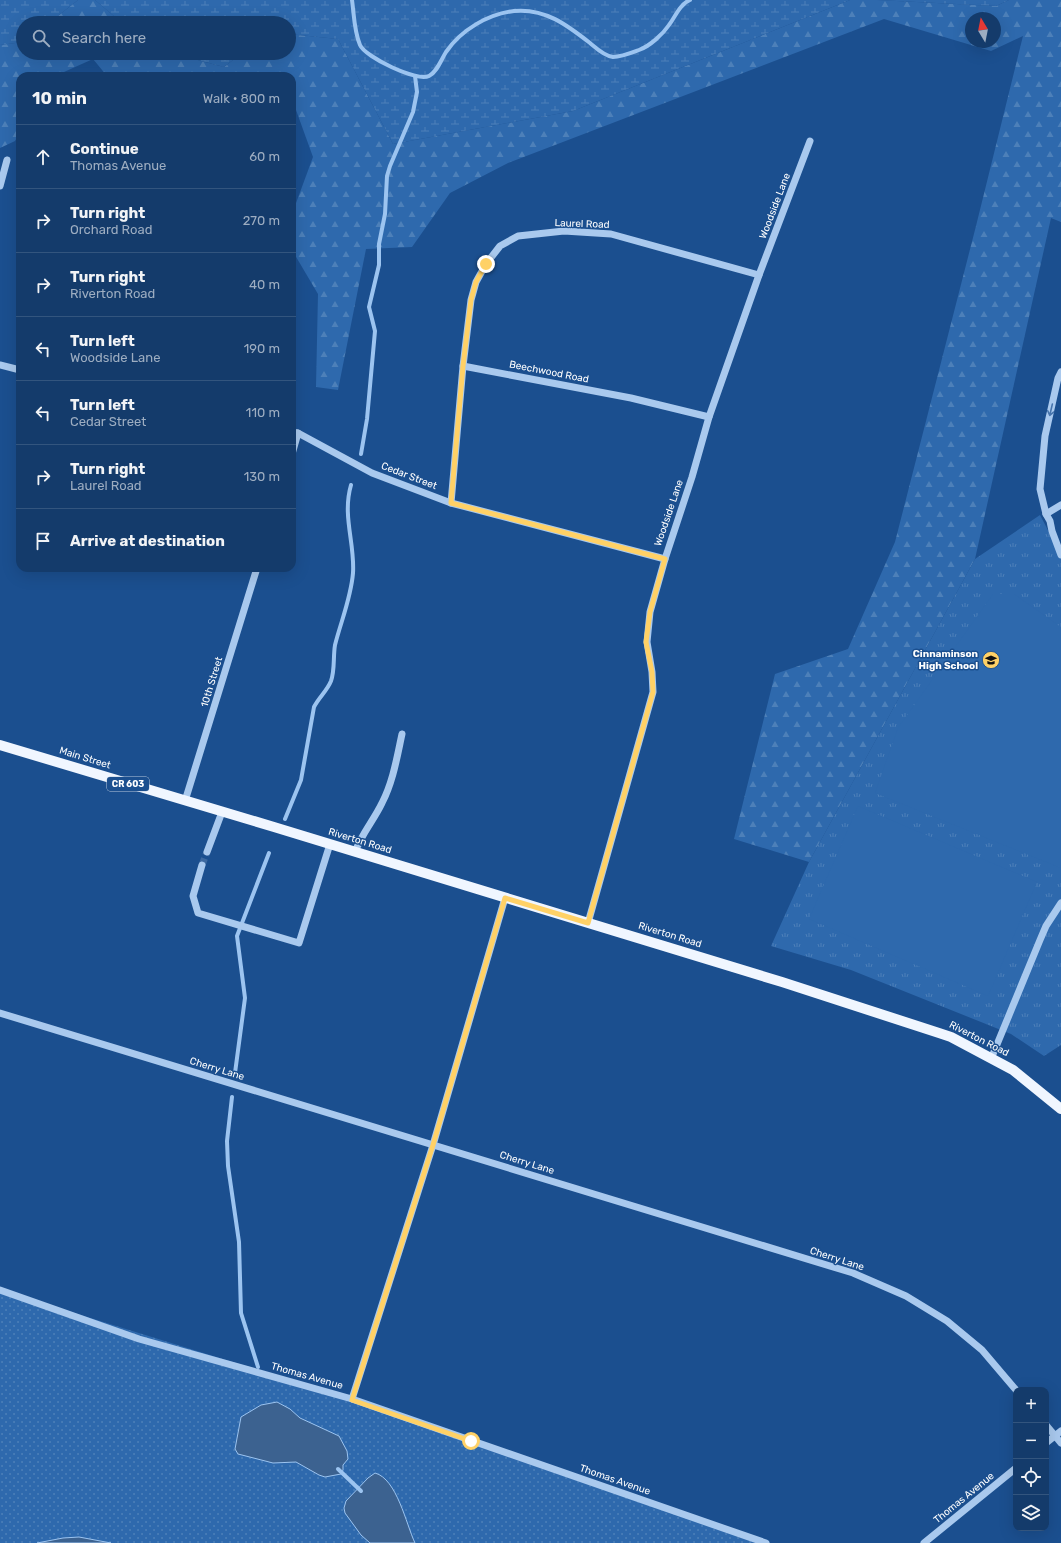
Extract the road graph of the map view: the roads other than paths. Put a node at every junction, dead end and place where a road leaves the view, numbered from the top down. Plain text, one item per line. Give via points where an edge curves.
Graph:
1 (810, 141) dead end
2 (7, 160) dead end
3 (0, 186) edge
4 (759, 275) junction
5 (0, 366) edge
6 (463, 366) junction
7 (16, 369) edge
8 (1061, 372) edge
9 (709, 417) junction
10 (296, 434) edge
11 (451, 503) junction
12 (1061, 505) edge
13 (1046, 514) junction
14 (1057, 535) edge
15 (1061, 555) edge
16 (665, 559) junction
17 (256, 572) edge
18 (402, 734) dead end
19 (0, 745) edge
20 (185, 801) junction
21 (222, 812) junction
22 (255, 822) joint
23 (330, 844) junction
24 (207, 852) tunnel mouth
25 (355, 852) junction
26 (202, 865) tunnel mouth
27 (505, 898) junction
28 (1061, 904) edge
29 (588, 923) junction
30 (0, 1013) edge
31 (991, 1059) junction
32 (1061, 1109) edge
33 (433, 1145) junction
34 (0, 1290) edge
35 (1013, 1387) edge
36 (352, 1400) junction
37 (1049, 1429) edge
38 (1061, 1430) edge
39 (1055, 1436) junction
40 (1049, 1441) edge
41 (1061, 1443) edge
42 (1013, 1470) edge
43 (766, 1543) edge
44 (924, 1543) edge

1 - 4 street, Woodside Lane
2 - 3 street
4 - 6 street, Laurel Road via 611,234 564,231 518,236 500,246 476,282 471,300
4 - 9 street, Woodside Lane
5 - 7 street
6 - 9 street, Beechwood Road via 631,398
6 - 11 street, Laurel Road
8 -> 13 street via 1045,436 1040,489
9 - 16 street, Woodside Lane
10 - 11 street, Cedar Street via 372,472
11 - 16 street, Cedar Street
12 - 13 street
13 - 14 street
14 - 15 street
16 - 29 street, Woodside Lane via 650,612 646,642 653,692
17 - 20 street, 10th Street
18 - 25 street via 388,793
19 - 20 main road, Main Street / CR 603
20 - 21 main road, Main Street / CR 603
21 - 22 main road, Main Street / CR 603
21 - 24 street
22 - 23 main road, Riverton Road / CR 603
23 - 25 main road, Riverton Road / CR 603
23 - 26 street via 299,943 198,913 193,896
25 - 27 main road, Riverton Road / CR 603
27 - 29 main road, Riverton Road / CR 603
27 - 33 street
28 - 31 street via 1046,926
29 - 31 main road, Riverton Road / CR 603 via 938,1032
30 - 33 street, Cherry Lane
31 - 32 main road, Riverton Road / CR 603 via 1013,1070
33 - 35 street, Cherry Lane via 853,1273 906,1296 947,1321 982,1350
33 - 36 street
34 - 36 street, Thomas Avenue via 138,1339
36 - 43 street, Thomas Avenue
37 - 39 street
38 - 39 street
39 - 40 street
39 - 41 street
42 - 44 street, Thomas Avenue

